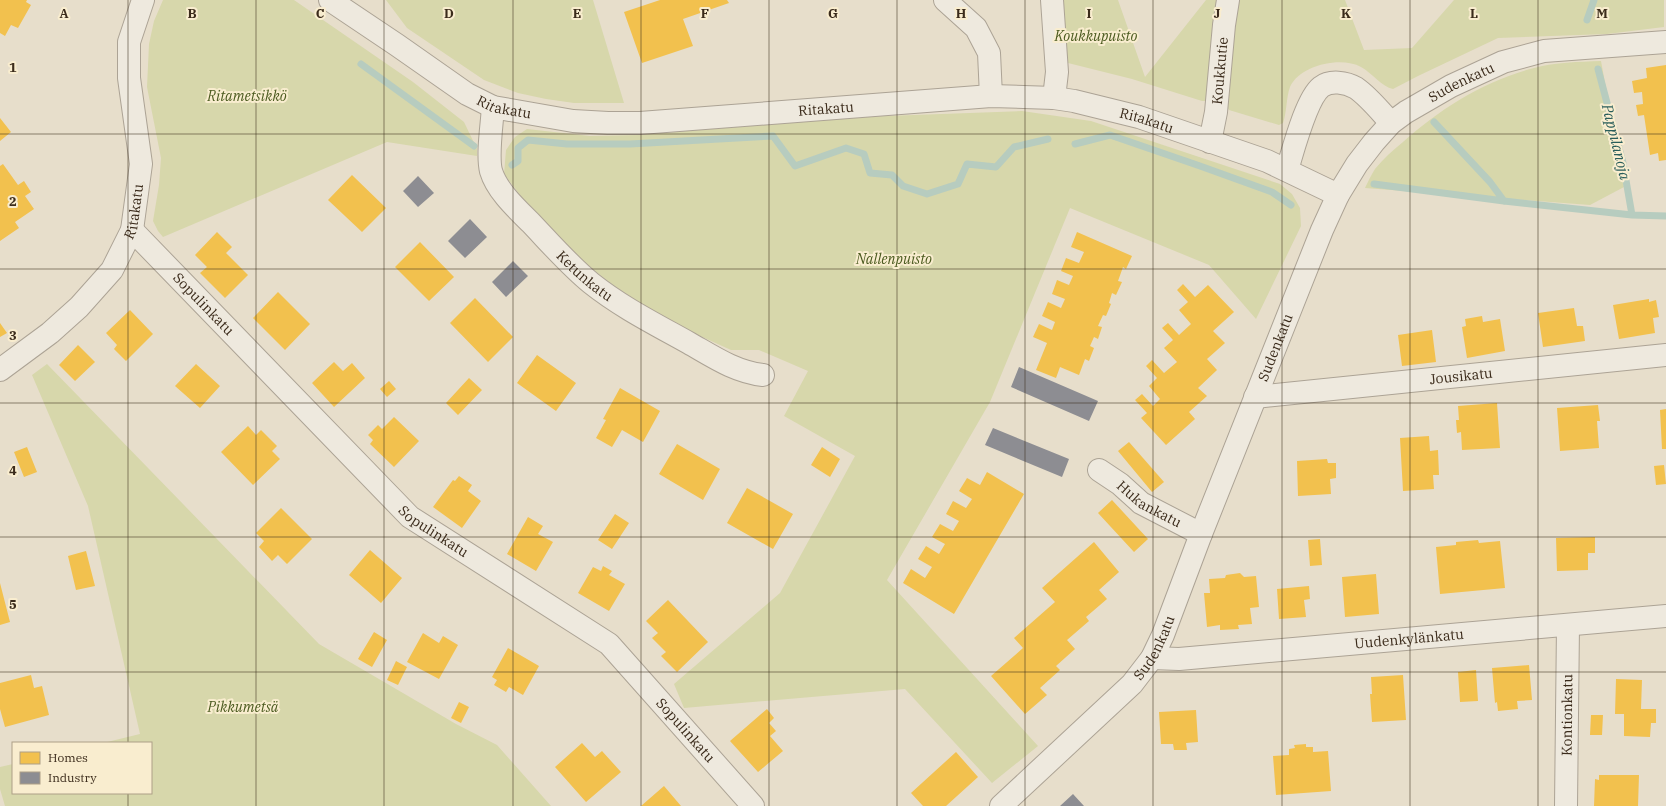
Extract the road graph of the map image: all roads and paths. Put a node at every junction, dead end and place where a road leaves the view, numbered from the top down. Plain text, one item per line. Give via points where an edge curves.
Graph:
1 (143, 0) edge
2 (330, 0) edge
3 (945, 0) edge
4 (1052, 0) edge
5 (1228, 0) edge
6 (1666, 42) edge
7 (991, 96) junction
8 (1054, 98) junction
9 (493, 107) junction
10 (1391, 123) junction
11 (1210, 142) junction
12 (1287, 170) junction
13 (1338, 195) junction
14 (132, 230) junction
15 (1666, 355) edge
16 (0, 370) edge
17 (763, 375) dead end
18 (1255, 397) junction
19 (1099, 470) dead end
20 (1201, 534) junction
21 (1666, 616) edge
22 (1568, 625) junction
23 (1152, 658) junction
24 (754, 806) edge
25 (1001, 806) edge
26 (1566, 806) edge

1 - 14 street, Ritakatu via 129,42 129,78 141,164
2 - 9 street, Ritakatu via 467,94
3 - 7 street via 976,28 989,53
4 - 8 street via 1057,72
5 - 11 street, Koukkutie via 1216,112
6 - 10 street, Sudenkatu via 1544,51 1522,56 1451,86
7 - 8 street, Ritakatu
7 - 9 street, Ritakatu via 640,123 573,121
8 - 11 street, Ritakatu via 1139,117
9 - 17 street, Ketunkatu via 490,161 495,180 519,211 558,251 591,282 624,306 722,362 750,374
10 - 12 street via 1354,87 1337,82 1328,83 1321,87 1310,105
10 - 13 street, Sudenkatu via 1357,164
11 - 12 street, Ritakatu
12 - 13 street, Ritakatu
13 - 18 street, Sudenkatu
14 - 16 street, Ritakatu via 112,270 79,308
14 - 24 street, Sopulinkatu via 410,517 609,644
15 - 18 street, Jousikatu
18 - 20 street, Sudenkatu
19 - 20 street, Hukankatu via 1120,484 1141,504
20 - 23 street, Sudenkatu
21 - 22 street, Uudenkylänkatu
22 - 23 street, Uudenkylänkatu via 1179,658
22 - 26 street, Kontionkatu
23 - 25 street, Sudenkatu via 1132,684

